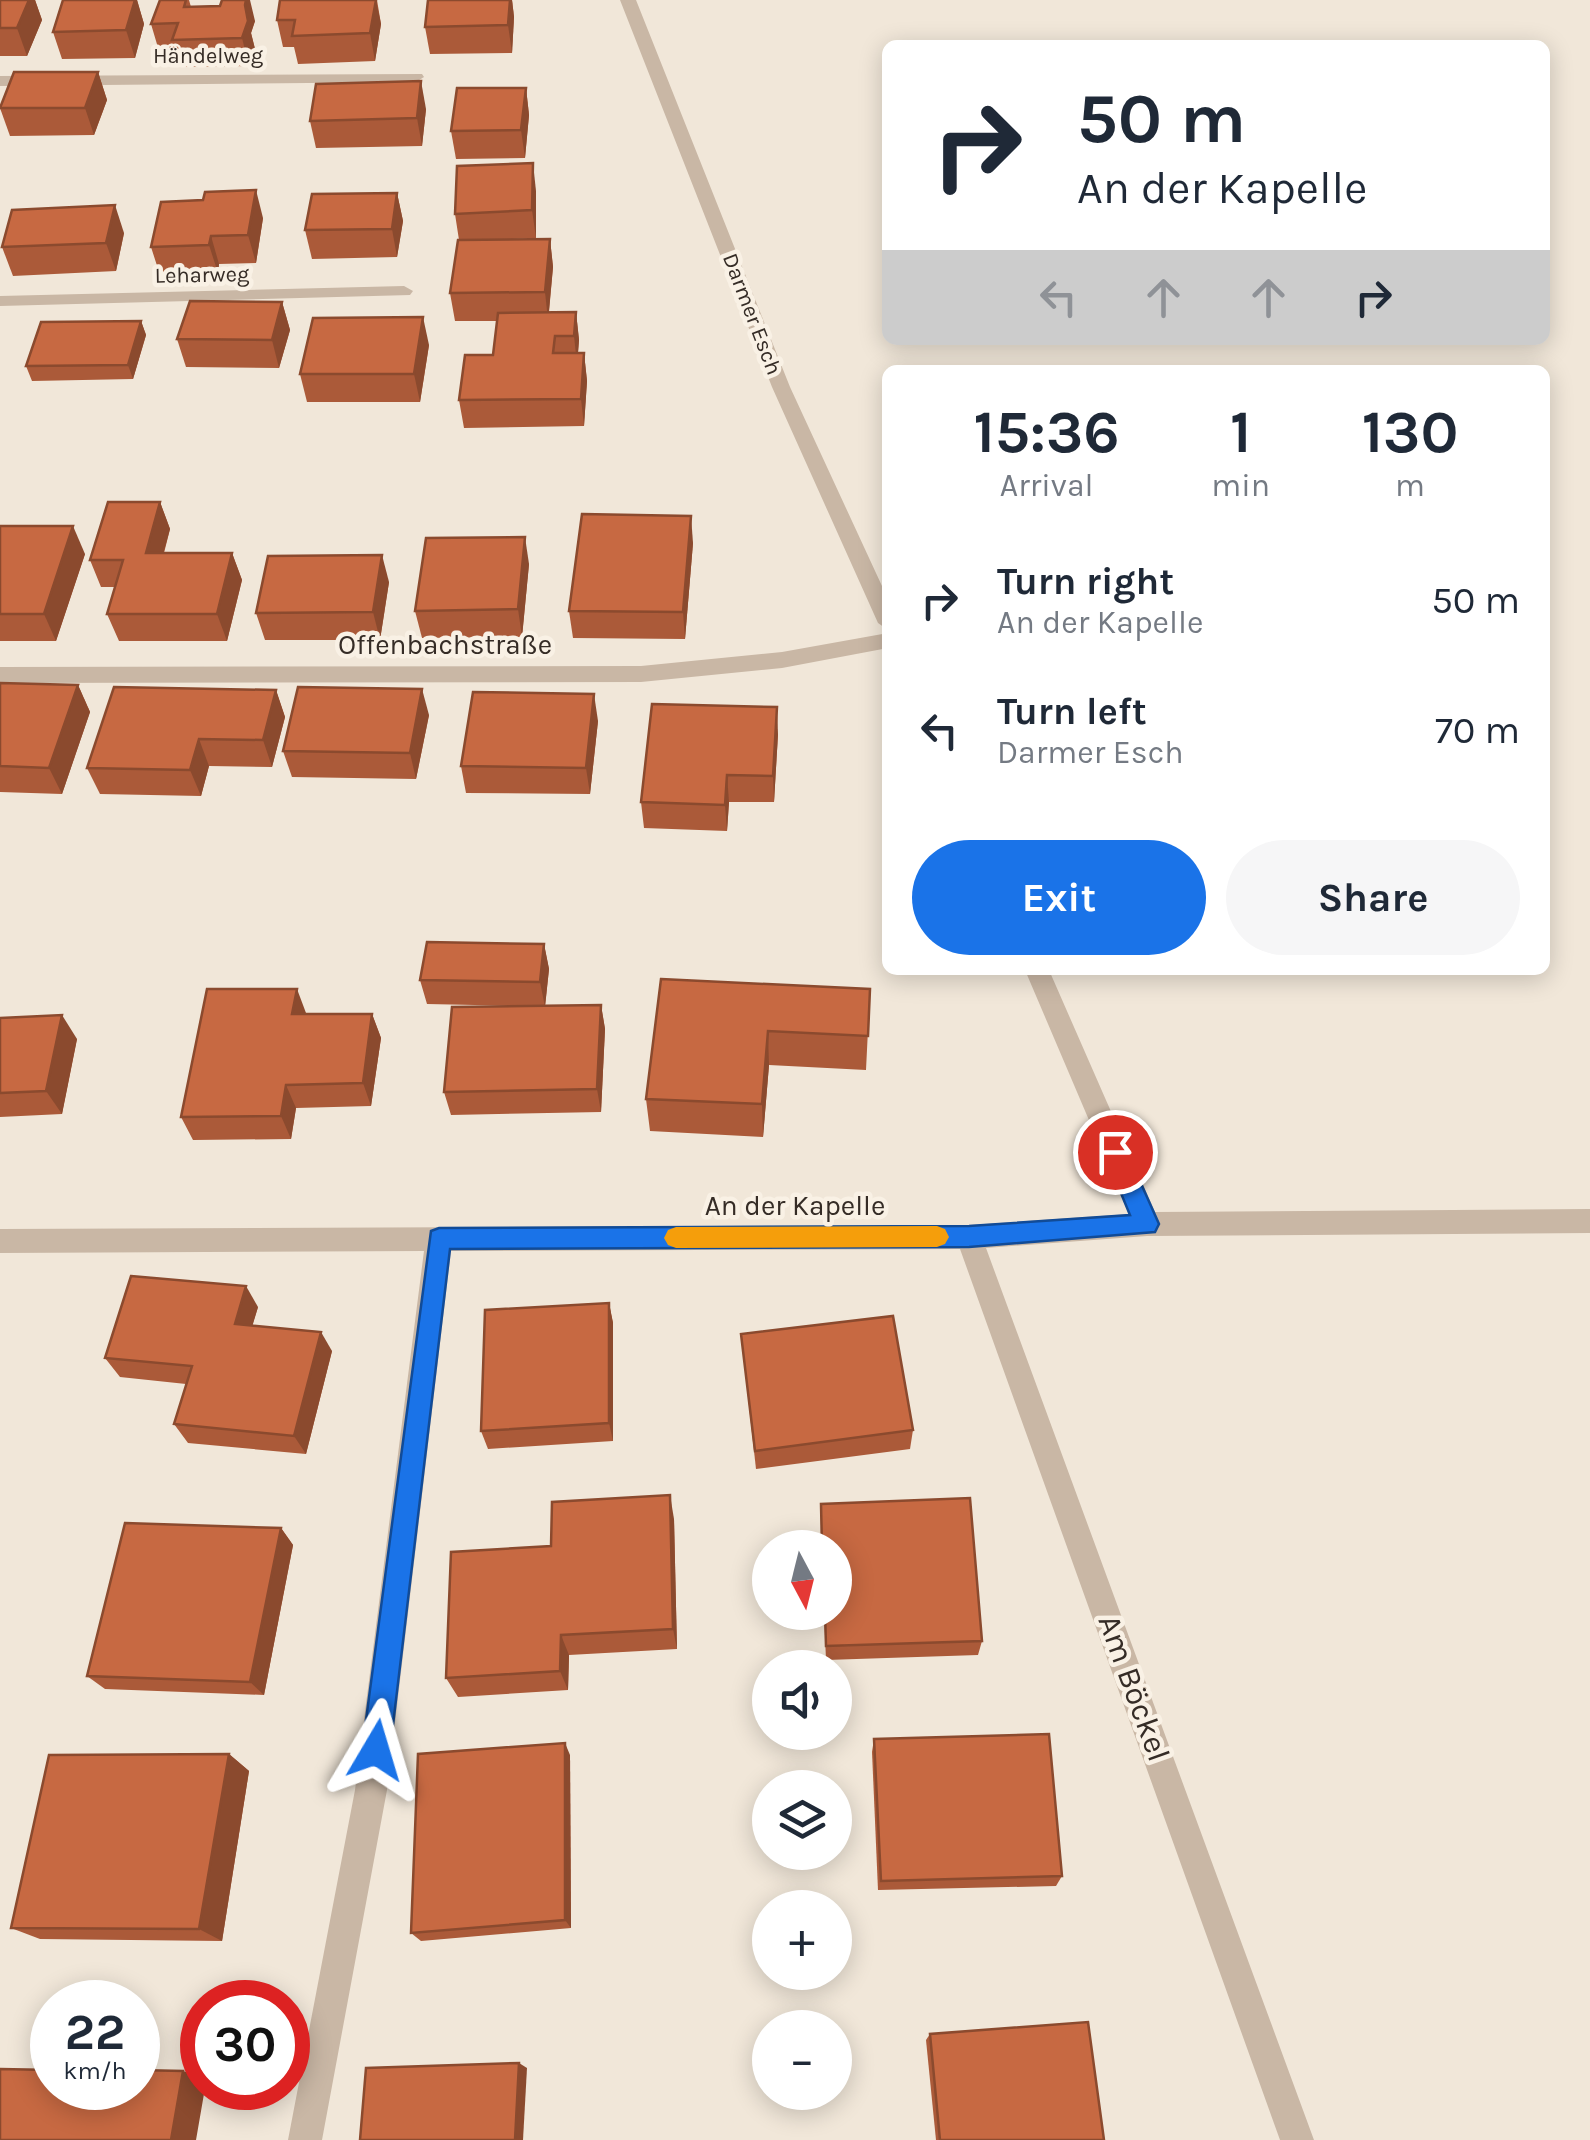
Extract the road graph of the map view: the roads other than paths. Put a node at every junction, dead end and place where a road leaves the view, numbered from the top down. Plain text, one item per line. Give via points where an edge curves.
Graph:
1 (628, 0) edge
2 (416, 77) edge
3 (0, 81) edge
4 (404, 291) dead end
5 (0, 300) edge
6 (882, 610) edge
7 (882, 641) edge
8 (0, 675) edge
9 (1039, 975) edge
10 (1590, 1220) edge
11 (1146, 1224) junction
12 (969, 1237) junction
13 (439, 1238) junction
14 (0, 1242) edge
15 (305, 2140) edge
16 (1298, 2140) edge

1 - 6 street, Darmer Esch via 781,388
2 - 3 street, Händelweg
4 - 5 street, Leharweg
7 - 8 street, Offenbachstraße via 782,660 641,674
9 - 11 street
10 - 11 street, An der Kapelle
11 - 12 street, An der Kapelle
12 - 13 street, An der Kapelle
12 - 16 street, Am Böckel
13 - 14 street, An der Kapelle
13 - 15 street via 371,1790

